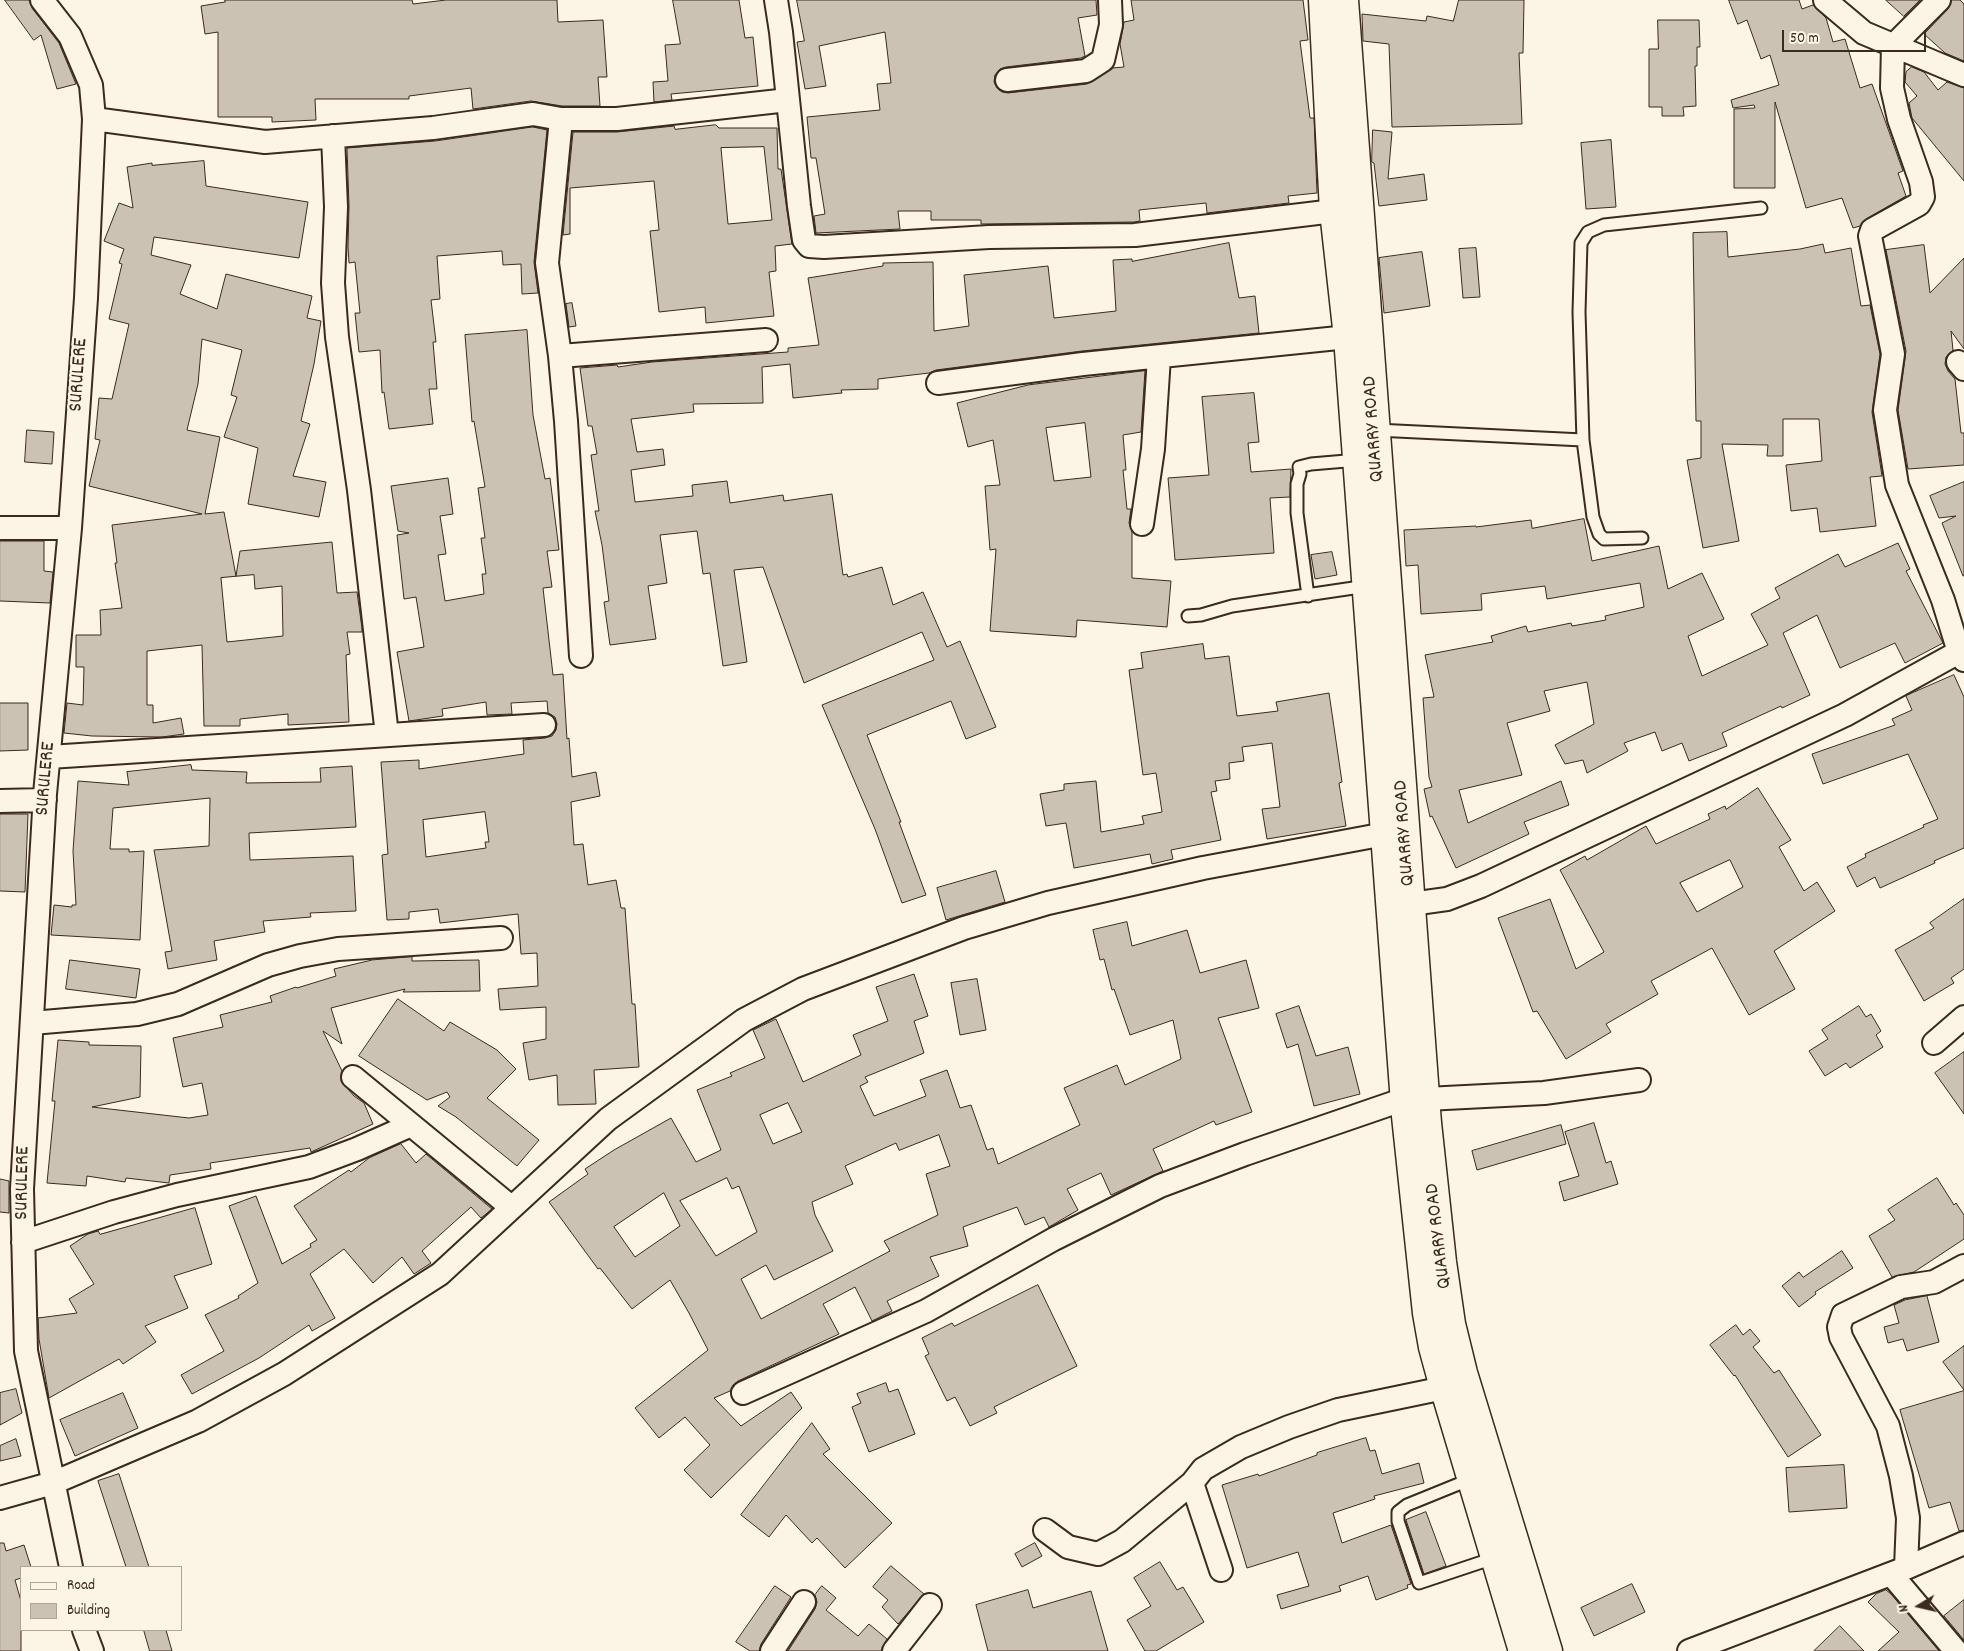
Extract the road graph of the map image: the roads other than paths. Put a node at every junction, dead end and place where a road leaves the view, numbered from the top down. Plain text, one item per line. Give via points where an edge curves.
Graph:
1 (42, 0) edge
2 (776, 0) edge
3 (1110, 0) edge
4 (1323, 0) edge
5 (1344, 0) edge
6 (1825, 0) edge
7 (1939, 0) edge
8 (1893, 46) junction
9 (1964, 75) edge
10 (1008, 80) dead end
11 (788, 100) junction
12 (94, 118) junction
13 (561, 120) junction
14 (333, 136) junction
15 (1761, 208) dead end
16 (1334, 211) junction
17 (1348, 337) junction
18 (766, 340) dead end
19 (560, 356) junction
20 (1159, 357) junction
21 (938, 383) dead end
22 (1376, 430) junction
23 (1583, 440) junction
24 (1358, 460) junction
25 (1142, 524) dead end
26 (0, 528) edge
27 (70, 528) junction
28 (1642, 538) dead end
29 (1367, 586) junction
30 (1308, 596) junction
31 (1188, 616) dead end
32 (581, 656) dead end
33 (1961, 656) edge
34 (544, 725) dead end
35 (387, 735) junction
36 (49, 757) junction
37 (45, 800) junction
38 (0, 801) edge
39 (1385, 834) junction
40 (1411, 904) junction
41 (501, 938) dead end
42 (1964, 1017) edge
43 (32, 1023) junction
44 (1934, 1043) dead end
45 (353, 1077) dead end
46 (1640, 1080) dead end
47 (1415, 1099) junction
48 (411, 1124) junction
49 (511, 1207) junction
50 (23, 1242) junction
51 (1964, 1266) edge
52 (1444, 1388) junction
53 (742, 1393) dead end
54 (1471, 1480) junction
55 (53, 1483) junction
56 (1192, 1483) junction
57 (0, 1498) edge
58 (1045, 1530) dead end
59 (1964, 1543) edge
60 (1494, 1558) junction
61 (71, 1566) edge
62 (1221, 1570) dead end
63 (1899, 1571) junction
64 (804, 1602) dead end
65 (930, 1605) dead end
66 (84, 1631) edge
67 (92, 1651) edge
68 (772, 1651) edge
69 (894, 1651) edge
70 (1523, 1651) edge
71 (1548, 1651) edge
72 (1688, 1651) edge
73 (1956, 1651) edge

1 - 12 street, SURULERE via 70,36 91,85
2 - 11 street
3 - 10 street via 1111,25 1103,60 1086,71
4 - 16 main road, QUARRY ROAD
5 - 22 main road, QUARRY ROAD
6 - 8 street via 1864,33
7 - 8 street
8 - 9 street
8 - 33 street via 1892,88 1923,196 1919,204 1872,230 1870,236 1893,354 1885,410 1897,485 1943,600
11 - 13 street via 617,119
11 - 16 street via 804,240 809,246 989,237 1135,236
12 - 14 street via 265,142
12 - 27 street, SURULERE via 86,298
13 - 14 street via 533,114 433,128
13 - 19 street via 547,263
14 - 35 street via 336,206 333,283 337,337 357,471
15 - 23 lane via 1604,225 1588,232 1581,243 1580,262
16 - 17 main road, QUARRY ROAD
17 - 20 street
17 - 24 main road, QUARRY ROAD
18 - 19 street
19 - 32 street
20 - 21 street
20 - 25 street via 1153,449
22 - 23 lane
22 - 40 main road, QUARRY ROAD
23 - 28 lane via 1593,517 1599,534 1604,539
24 - 29 main road, QUARRY ROAD
24 - 30 lane via 1299,467 1297,513
26 - 27 street
27 - 36 street, SURULERE
29 - 30 lane
29 - 39 main road, QUARRY ROAD
30 - 31 lane via 1232,606
33 - 40 street via 1845,715 1481,886 1447,899
34 - 35 street
35 - 36 street
36 - 37 street, SURULERE
37 - 38 street
37 - 43 street, SURULERE
39 - 47 main road, QUARRY ROAD
39 - 49 street via 1203,868 1048,904 964,928 803,989 744,1020 608,1119
40 - 47 main road, QUARRY ROAD
41 - 43 street via 338,949 268,965 178,1004 137,1014
42 - 44 street
43 - 50 street, SURULERE via 22,1189
45 - 48 street
46 - 47 street via 1544,1093
47 - 52 main road, QUARRY ROAD via 1427,1313
47 - 53 street via 1245,1154 1160,1186 1054,1239 926,1311
47 - 71 main road, QUARRY ROAD via 1451,1324 1462,1373
48 - 49 street
48 - 50 street via 309,1167 177,1195
49 - 55 street via 440,1274 284,1374 198,1421
50 - 55 street, SURULERE via 26,1351
51 - 63 street via 1934,1282 1901,1287 1843,1316 1839,1327 1890,1434 1901,1476 1908,1518
52 - 54 main road, QUARRY ROAD
52 - 56 street via 1338,1410 1289,1427 1241,1447 1203,1469
54 - 60 main road, QUARRY ROAD
54 - 60 lane via 1408,1505 1398,1512 1398,1521 1419,1584
55 - 57 street
55 - 61 street, SURULERE
56 - 58 street via 1122,1541 1098,1554 1068,1548
56 - 62 street
59 - 63 street
60 - 70 main road, QUARRY ROAD
63 - 72 street
63 - 73 street
64 - 68 street
65 - 69 street
66 - 67 street

